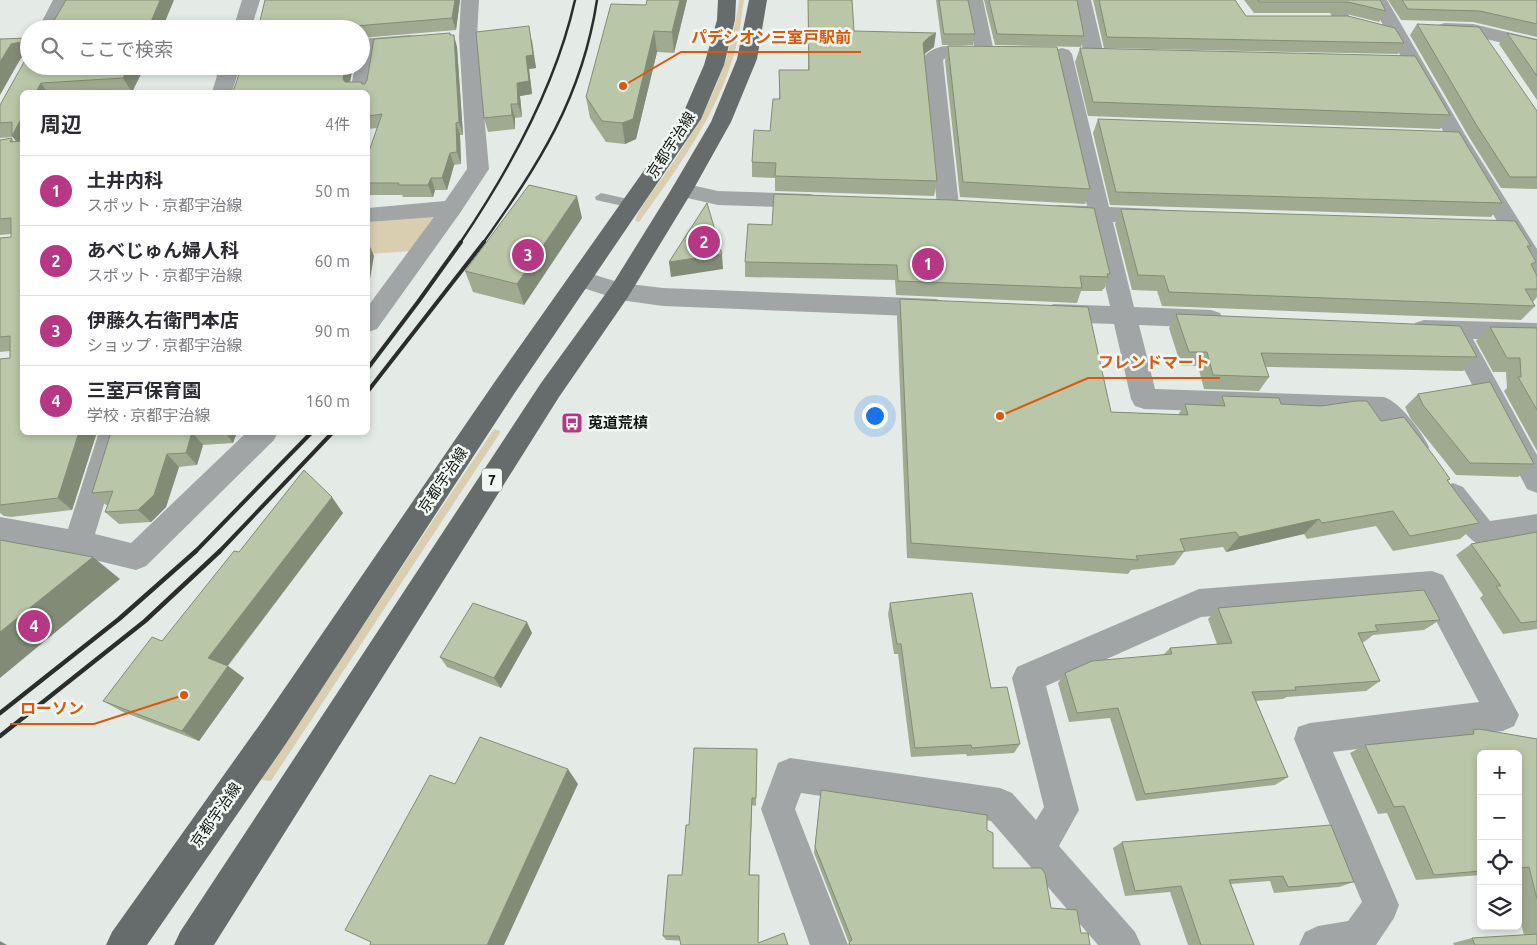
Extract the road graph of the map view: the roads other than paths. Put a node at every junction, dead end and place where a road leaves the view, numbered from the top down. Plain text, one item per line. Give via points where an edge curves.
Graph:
1 (82, 0) edge
2 (251, 0) edge
3 (470, 0) edge
4 (727, 0) edge
5 (758, 0) edge
6 (974, 0) edge
7 (1082, 0) edge
8 (1332, 0) edge
9 (1378, 0) edge
10 (62, 1) edge
11 (52, 20) edge
12 (245, 20) edge
13 (1323, 20) edge
14 (1342, 20) junction
15 (1407, 29) junction
16 (1479, 31) junction
17 (429, 40) edge
18 (370, 44) edge
19 (1537, 45) edge
20 (1094, 55) junction
21 (1114, 55) edge
22 (1495, 55) edge
23 (227, 75) edge
24 (362, 75) edge
25 (223, 90) edge
26 (360, 90) edge
27 (682, 190) junction
28 (601, 197) dead end
29 (833, 202) edge
30 (632, 204) junction
31 (948, 206) edge
32 (452, 208) junction
33 (1034, 210) edge
34 (1100, 214) junction
35 (370, 215) edge
36 (1179, 216) edge
37 (1537, 223) edge
38 (1511, 225) junction
39 (1483, 226) edge
40 (1537, 268) edge
41 (582, 279) junction
42 (620, 291) junction
43 (956, 309) edge
44 (1035, 312) edge
45 (1125, 316) junction
46 (370, 320) edge
47 (1232, 320) edge
48 (1397, 327) edge
49 (1456, 330) junction
50 (1537, 332) edge
51 (112, 435) edge
52 (263, 435) edge
53 (1537, 481) edge
54 (1537, 526) edge
55 (0, 529) edge
56 (78, 543) junction
57 (1038, 849) junction
58 (125, 945) edge
59 (193, 945) edge
60 (829, 945) edge
61 (1122, 945) edge
62 (1318, 945) edge

1 - 10 street
2 - 12 street
3 - 32 street via 458,37 478,169
4 - 30 main road, 京都宇治線 via 726,20 714,65 691,119
5 - 27 main road, 京都宇治線 / 7 via 747,60 721,122
6 - 31 street via 995,53 942,52 933,58
7 - 20 street
8 - 14 street
9 - 15 street
10 - 11 street
13 - 14 street
14 - 15 street via 1365,26
15 - 16 street
15 - 38 street via 1405,62 1448,138
16 - 19 street
16 - 22 street
17 - 18 street
20 - 21 street
20 - 34 street via 1053,54 1090,124
23 - 25 street
24 - 26 street
27 - 29 street via 718,198
27 - 42 main road, 京都宇治線 / 7
28 - 30 lane
30 - 41 main road, 京都宇治線
32 - 35 street
32 - 46 street
33 - 34 street
34 - 36 street
34 - 45 street
37 - 38 street
38 - 39 street
38 - 40 street
41 - 42 street
41 - 58 main road, 京都宇治線
42 - 43 street via 663,297
42 - 59 main road, 京都宇治線 / 7 via 550,390
44 - 45 street
45 - 47 street
45 - 54 street via 1144,399 1384,407 1484,534
48 - 49 street
49 - 50 street
49 - 53 street
51 - 56 street
52 - 56 street via 136,557
55 - 56 street
57 - 60 street via 1000,806 790,775 778,809
57 - 61 street
57 - 62 street via 1062,810 1028,678 1199,603 1432,584 1503,715 1310,740 1381,905 1359,938

